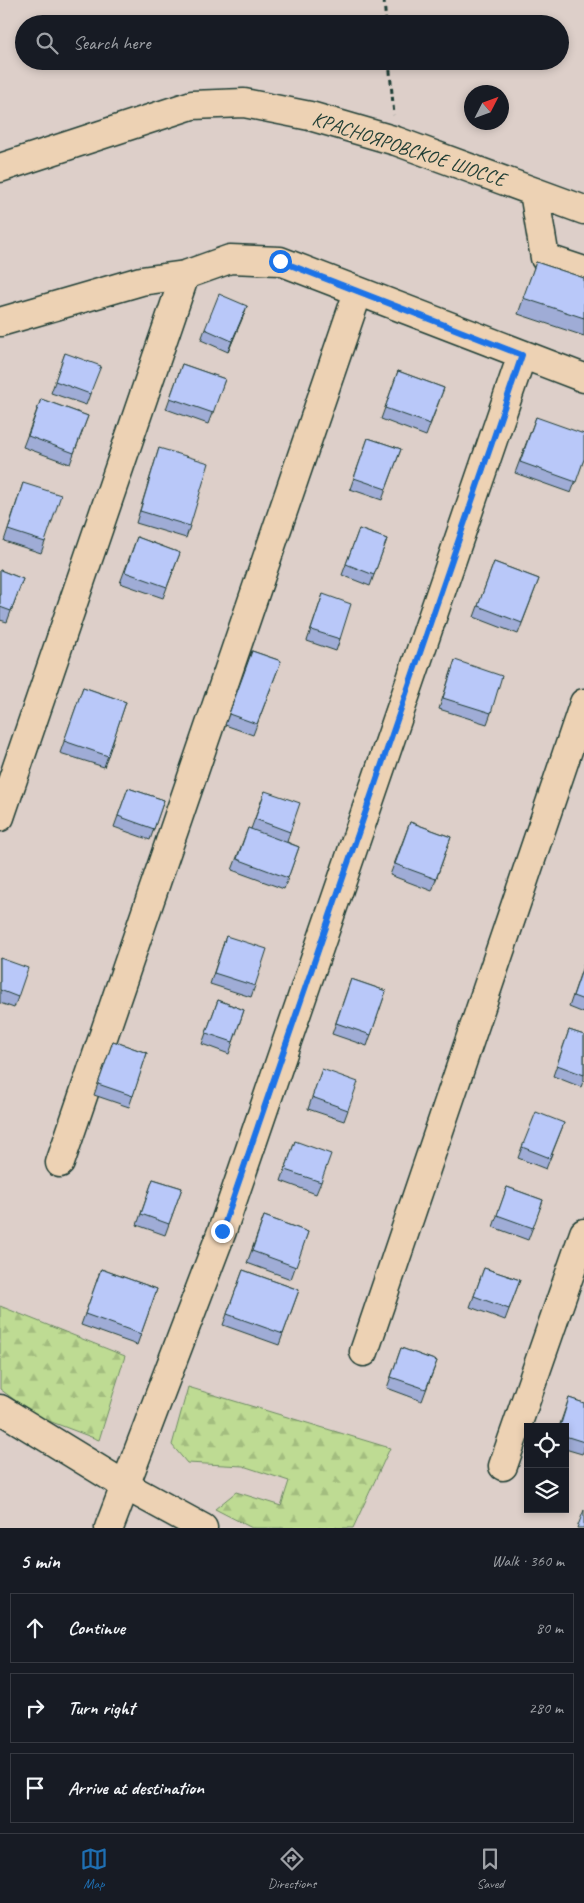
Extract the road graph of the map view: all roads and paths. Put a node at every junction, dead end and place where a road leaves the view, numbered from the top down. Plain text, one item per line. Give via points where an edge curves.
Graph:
1 (384, 0) edge
2 (385, 15) edge
3 (390, 70) edge
4 (396, 141) junction
5 (0, 168) edge
6 (534, 192) junction
7 (584, 210) edge
8 (584, 271) edge
9 (185, 275) junction
10 (358, 292) junction
11 (0, 322) edge
12 (522, 355) junction
13 (584, 378) edge
14 (584, 703) edge
15 (0, 817) edge
16 (60, 1163) dead end
17 (584, 1233) edge
18 (364, 1352) dead end
19 (0, 1409) edge
20 (503, 1466) dead end
21 (126, 1486) junction
22 (109, 1528) edge
23 (202, 1528) edge

1 - 2 path
3 - 4 path
4 - 5 street, КРАСНОЯРОВСКОЕ ШОССЕ via 310,116 244,103 192,106
4 - 6 street, КРАСНОЯРОВСКОЕ ШОССЕ
6 - 7 street, КРАСНОЯРОВСКОЕ ШОССЕ
6 - 8 street via 545,258
9 - 10 street via 230,258 280,261
9 - 11 street via 141,281
9 - 15 street
10 - 12 street
10 - 16 street
12 - 13 street
12 - 21 street via 222,1231
14 - 18 street
17 - 20 street
19 - 21 street
21 - 22 street
21 - 23 street

